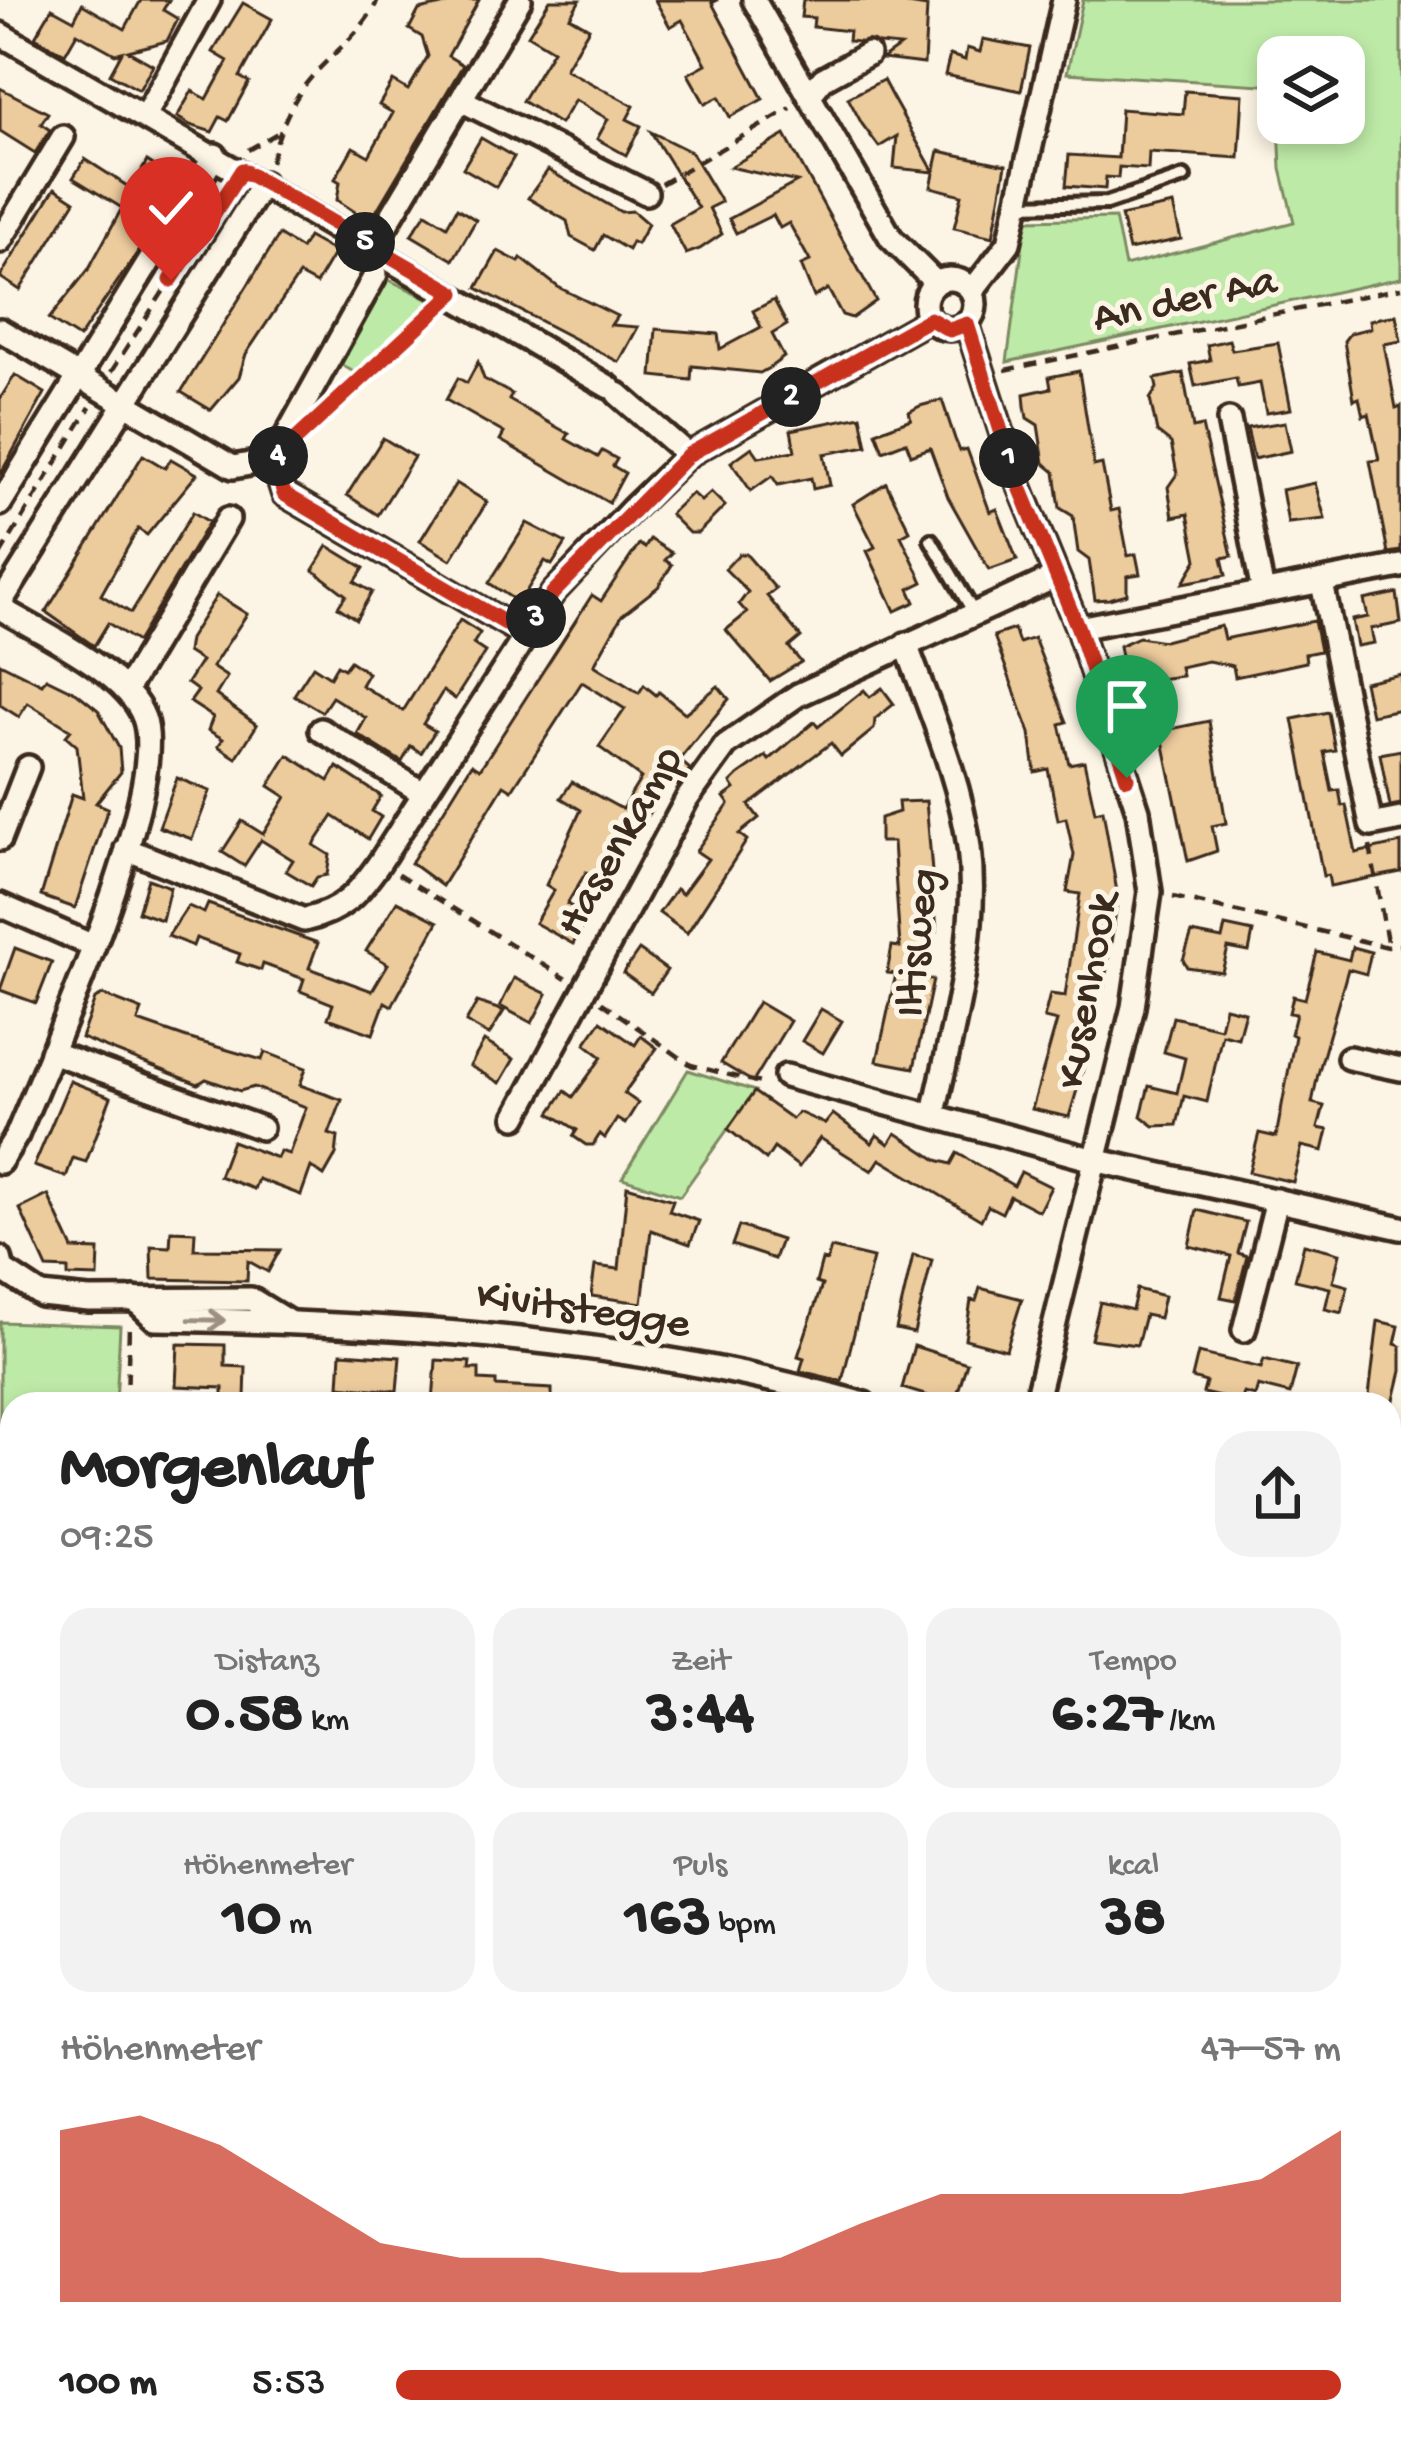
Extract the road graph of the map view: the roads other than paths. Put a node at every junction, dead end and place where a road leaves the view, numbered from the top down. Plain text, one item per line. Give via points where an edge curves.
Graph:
1 (209, 0) edge
2 (520, 0) edge
3 (754, 0) edge
4 (1064, 0) edge
5 (0, 34) edge
6 (868, 54) dead end
7 (809, 96) junction
8 (463, 101) junction
9 (145, 116) junction
10 (63, 137) dead end
11 (215, 155) junction
12 (1184, 177) dead end
13 (263, 183) junction
14 (646, 193) road end
15 (1019, 205) junction
16 (0, 241) edge
17 (373, 247) junction
18 (376, 274) dead end
19 (936, 283) junction
20 (972, 291) junction
21 (930, 319) junction
22 (967, 324) junction
23 (0, 330) edge
24 (90, 383) junction
25 (125, 404) junction
26 (1229, 420) dead end
27 (688, 455) junction
28 (274, 460) junction
29 (0, 504) edge
30 (228, 519) dead end
31 (931, 540) dead end
32 (1401, 566) edge
33 (1053, 578) junction
34 (1322, 583) junction
35 (1263, 592) junction
36 (0, 606) edge
37 (974, 613) junction
38 (1078, 628) junction
39 (526, 635) junction
40 (906, 644) junction
41 (125, 690) junction
42 (321, 730) dead end
43 (28, 767) dead end
44 (423, 793) junction
45 (1401, 819) edge
46 (0, 839) edge
47 (125, 849) junction
48 (0, 905) edge
49 (91, 945) junction
50 (51, 1052) junction
51 (1349, 1058) dead end
52 (1401, 1069) edge
53 (786, 1076) dead end
54 (934, 1113) junction
55 (516, 1117) dead end
56 (261, 1128) dead end
57 (1098, 1161) junction
58 (0, 1162) edge
59 (1277, 1199) junction
60 (1401, 1228) edge
61 (1, 1267) edge
62 (1244, 1330) dead end
63 (805, 1392) edge
64 (1037, 1392) edge

1 - 9 street
2 - 8 street
3 - 7 street
4 - 15 street, Kusenhook
5 - 9 street
6 - 7 street
7 - 19 street via 891,238
8 - 14 street
8 - 17 street
9 - 11 street
10 - 16 street
11 - 13 street
11 - 24 street
12 - 15 lane via 1107,203
13 - 17 street
13 - 25 street
15 - 20 street, Kusenhook via 1009,243
17 - 27 street via 613,390
18 - 28 street
19 - 20 street via 953,279
19 - 21 street via 924,303
20 - 22 street, Kusenhook
21 - 22 street via 950,330
21 - 27 street
22 - 33 street, Kusenhook
23 - 24 street
24 - 25 street
24 - 29 street
25 - 28 street via 233,466
25 - 36 street
26 - 35 street
27 - 39 street via 553,593
28 - 39 street via 284,494
30 - 41 street
31 - 37 lane
32 - 34 street
33 - 37 street, Hasenkamp
33 - 38 street, Kusenhook
34 - 35 street
34 - 45 street via 1371,825
35 - 38 street
36 - 41 street
37 - 40 street, Hasenkamp
38 - 57 street, Kusenhook via 1138,811 1150,892
39 - 44 street
40 - 54 street, Iltisweg via 969,848 969,916
40 - 55 street, Hasenkamp via 798,694 726,745 687,799
41 - 47 street via 143,718 149,753
42 - 44 street
43 - 46 street
44 - 47 street via 357,896 333,914 304,920
47 - 49 street
48 - 49 street
49 - 50 street
50 - 56 street
50 - 58 street
51 - 52 street
53 - 54 street
54 - 57 street
57 - 59 street
57 - 64 street, Kusenhook
59 - 60 street
59 - 62 street
61 - 63 street, Kivitstegge via 41,1295 132,1300 155,1319 288,1321 590,1348

